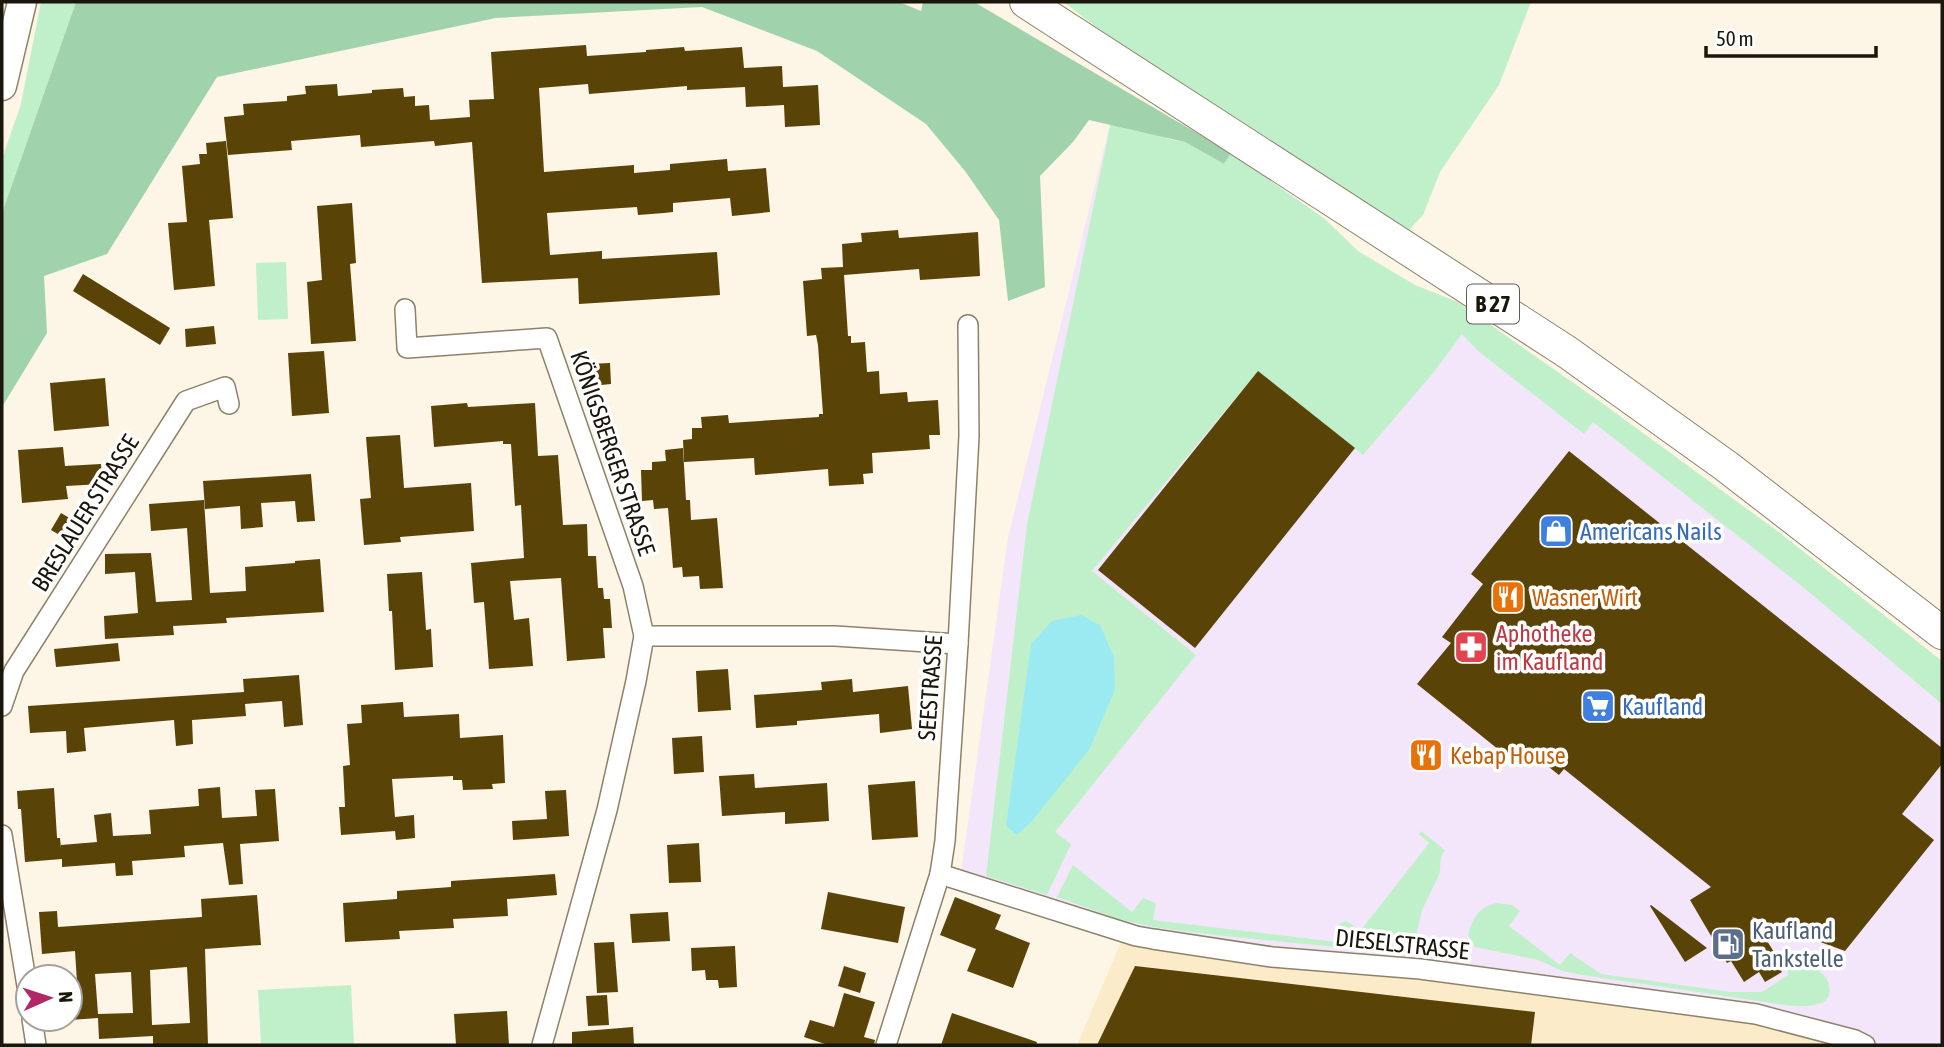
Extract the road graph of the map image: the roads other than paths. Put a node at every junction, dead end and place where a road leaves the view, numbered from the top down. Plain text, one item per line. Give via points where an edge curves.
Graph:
1 (22, 2) edge
2 (1026, 2) edge
3 (2, 86) edge
4 (405, 309) dead end
5 (968, 325) dead end
6 (229, 404) dead end
7 (1942, 633) edge
8 (644, 636) junction
9 (958, 644) junction
10 (2, 706) edge
11 (2, 835) edge
12 (940, 874) junction
13 (23, 963) edge
14 (542, 1045) edge
15 (886, 1045) edge
16 (1865, 1045) edge

1 - 3 street
2 - 7 main road, B 27 via 1567,352 1726,466
4 - 8 street, KÖNIGSBERGER STRASSE via 407,348 547,338 633,586
5 - 9 street, SEESTRASSE via 969,436
6 - 10 street, BRESLAUER STRASSE via 225,387 186,401 14,671
8 - 9 street via 835,636
8 - 14 street, KÖNIGSBERGER STRASSE via 607,810
9 - 12 street, SEESTRASSE
11 - 13 street
12 - 15 street, SEESTRASSE
12 - 16 street, DIESELSTRASSE via 1136,936 1272,957 1420,969 1756,1014

